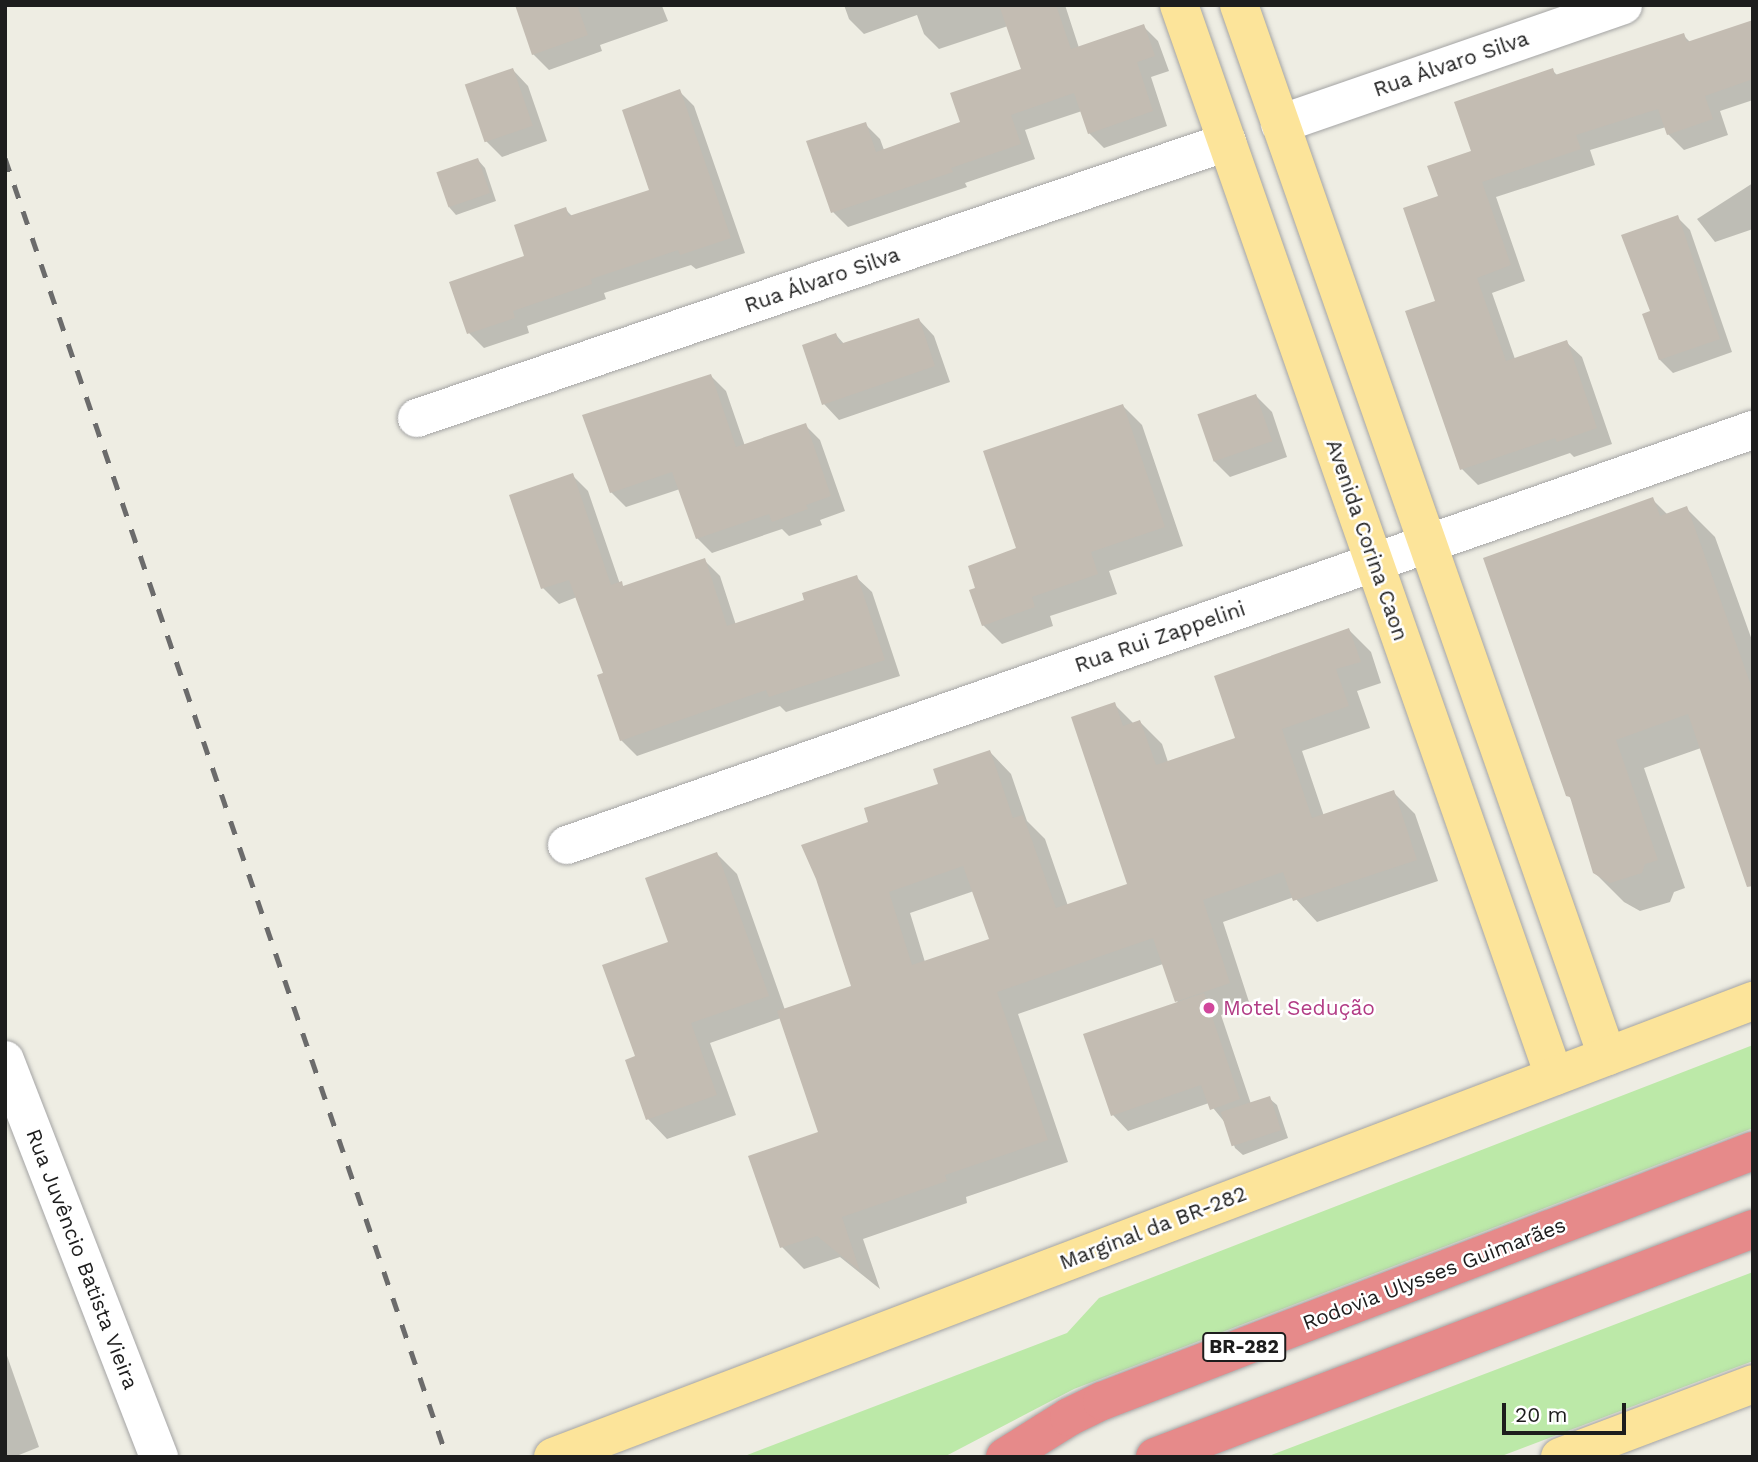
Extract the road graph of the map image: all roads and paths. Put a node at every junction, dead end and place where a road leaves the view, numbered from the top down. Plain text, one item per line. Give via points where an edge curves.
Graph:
1 (1179, 5) edge
2 (1239, 5) edge
3 (1623, 5) edge
4 (1280, 124) junction
5 (1227, 142) junction
6 (418, 418) dead end
7 (1753, 430) edge
8 (1427, 543) junction
9 (1374, 562) junction
10 (567, 845) dead end
11 (1753, 1000) edge
12 (1607, 1056) junction
13 (5, 1060) edge
14 (1554, 1076) junction
15 (1753, 1151) edge
16 (1753, 1229) edge
17 (1753, 1384) edge
18 (159, 1457) edge
19 (553, 1457) edge
20 (1004, 1457) edge
21 (1154, 1457) edge
22 (1560, 1457) edge

1 - 5 main road, Avenida Corina Caon
2 - 4 main road
3 - 4 street, Rua Álvaro Silva
4 - 8 main road
5 - 6 street, Rua Álvaro Silva
5 - 9 main road, Avenida Corina Caon
7 - 8 street, Rua Rui Zappelini
8 - 9 street, Rua Rui Zappelini
8 - 12 main road
9 - 10 street, Rua Rui Zappelini
9 - 14 main road, Avenida Corina Caon
11 - 12 main road, Marginal da BR-282
12 - 14 main road, Marginal da BR-282
13 - 18 street, Rua Juvêncio Batista Vieira
14 - 19 main road, Marginal da BR-282
15 - 20 highway, Rodovia Ulysses Guimarães / BR-282 via 1102,1402
16 - 21 highway
17 - 22 main road

